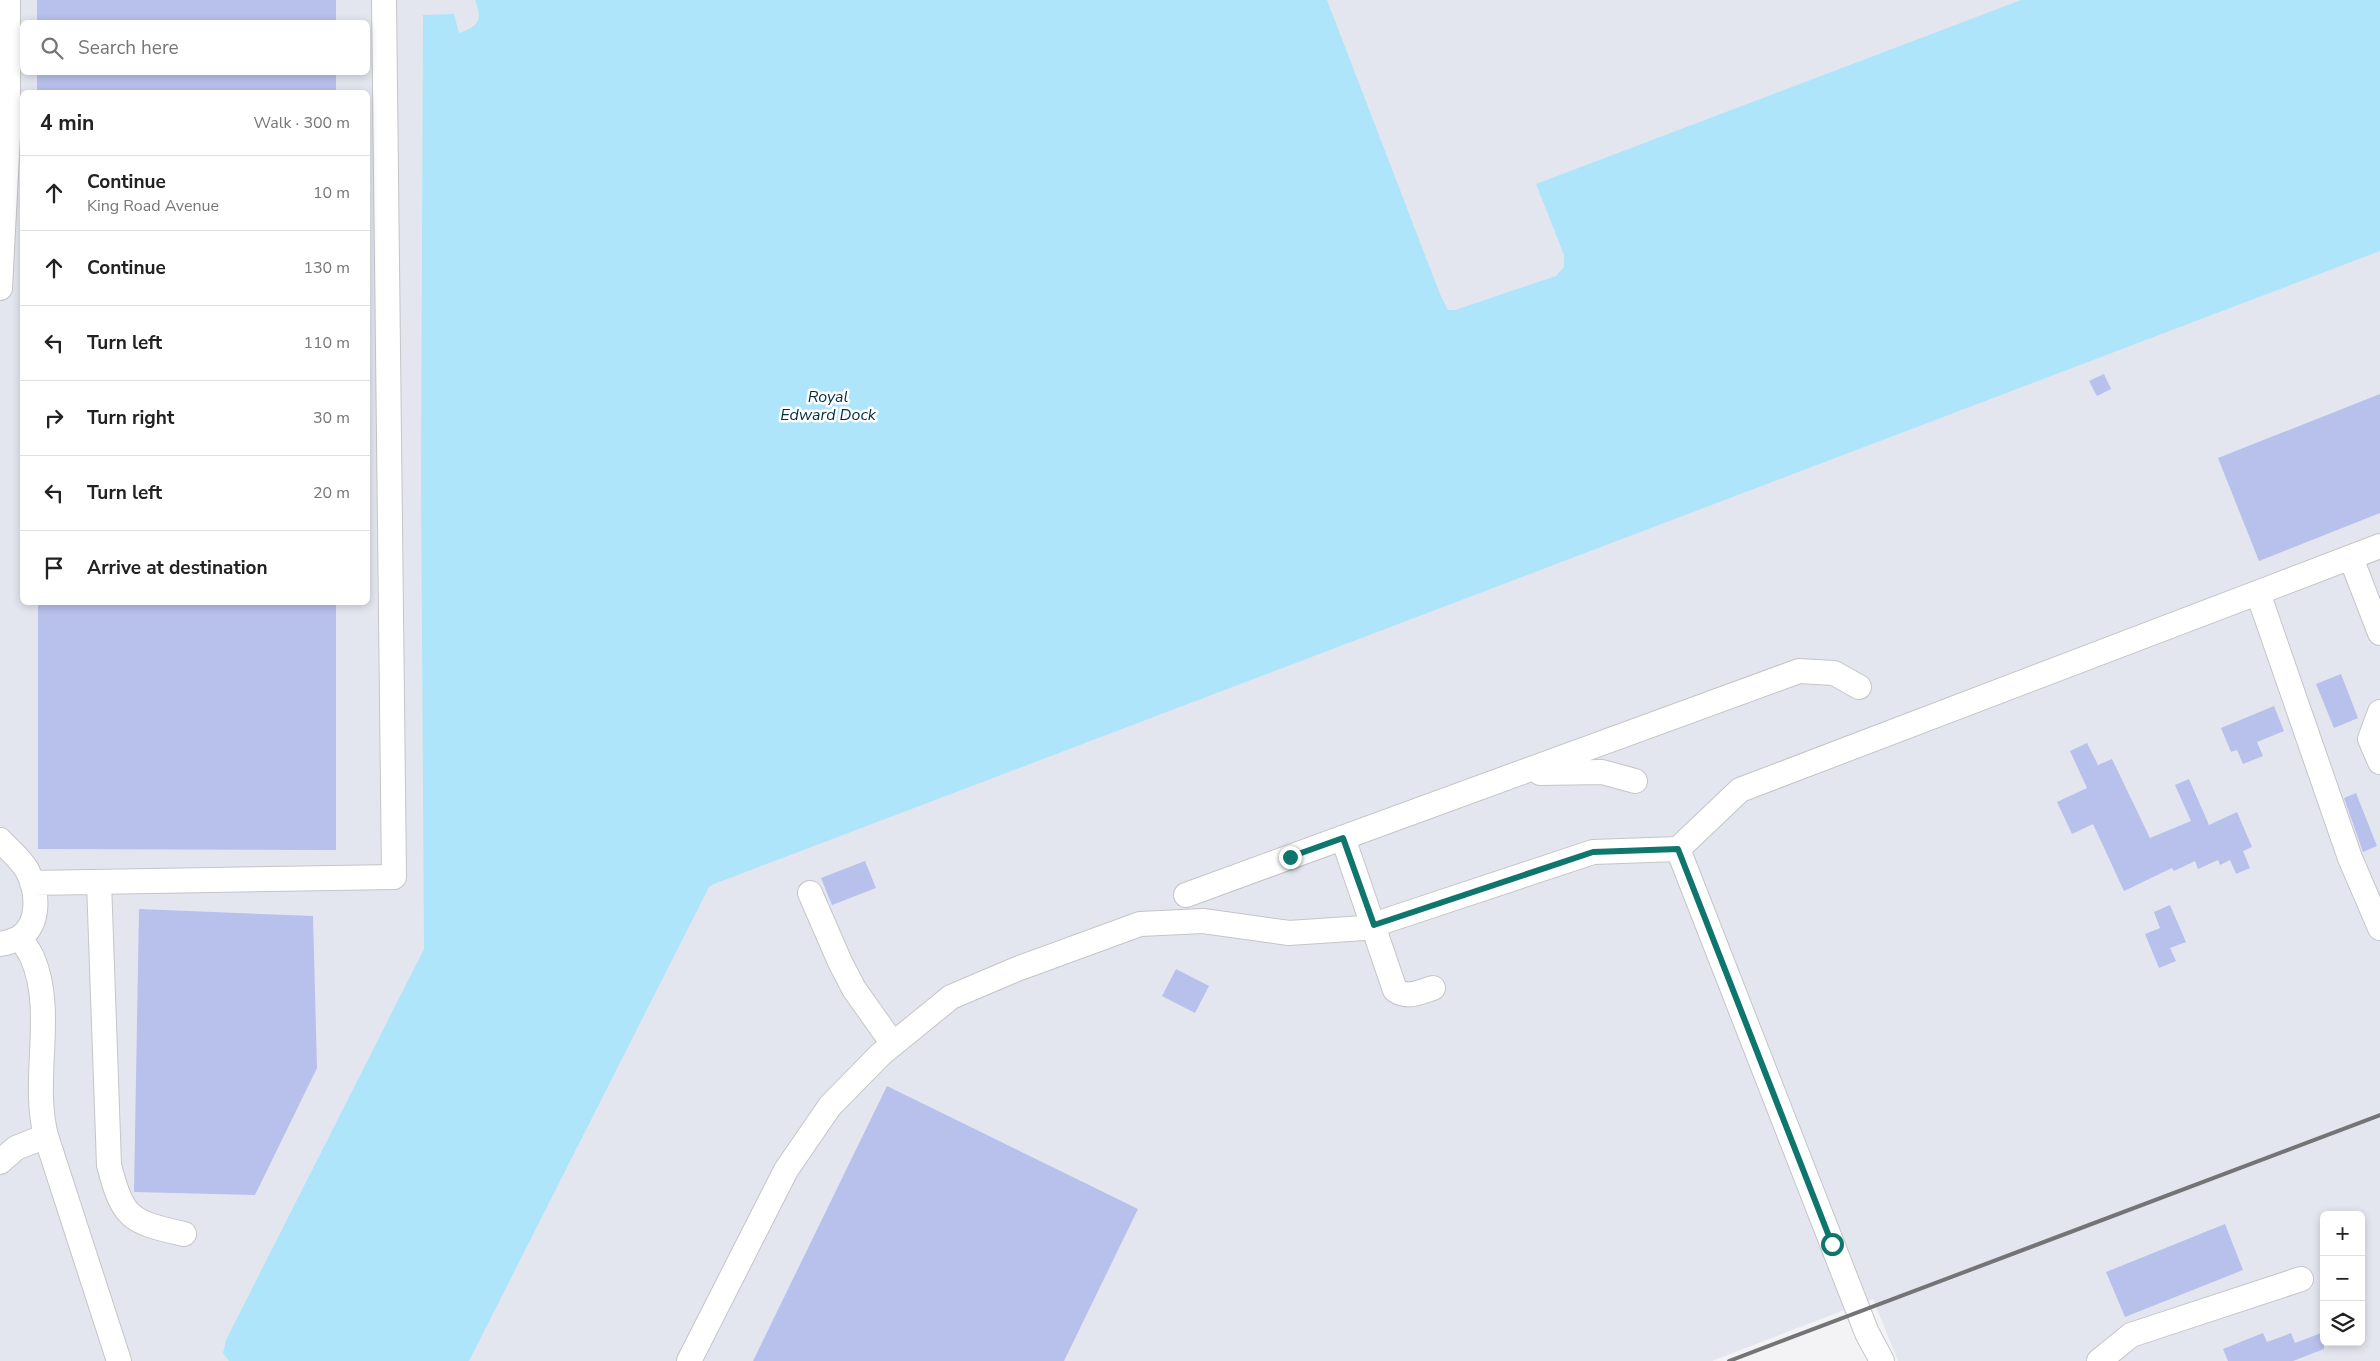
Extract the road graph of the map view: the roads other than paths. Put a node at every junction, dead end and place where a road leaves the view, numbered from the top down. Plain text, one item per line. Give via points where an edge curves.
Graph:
1 (8, 0) edge
2 (384, 0) edge
3 (0, 288) edge
4 (2380, 546) edge
5 (2351, 558) junction
6 (2258, 593) junction
7 (2380, 633) edge
8 (1859, 687) dead end
9 (2380, 712) edge
10 (2380, 762) edge
11 (1521, 773) junction
12 (1635, 781) dead end
13 (1343, 838) junction
14 (0, 840) edge
15 (1678, 849) junction
16 (99, 882) junction
17 (32, 883) junction
18 (810, 892) dead end
19 (1186, 895) dead end
20 (1374, 925) junction
21 (2380, 928) edge
22 (11, 941) edge
23 (1433, 988) dead end
24 (893, 1044) junction
25 (46, 1136) junction
26 (0, 1162) edge
27 (184, 1234) dead end
28 (2301, 1279) dead end
29 (1867, 1333) junction
30 (119, 1361) edge
31 (689, 1361) edge
32 (1861, 1361) edge
33 (1882, 1361) edge
34 (2099, 1361) edge

1 - 3 street via 8,136
2 - 16 street via 394,877
4 - 5 street
5 - 6 street
5 - 7 street
6 - 15 street via 1740,790
6 - 21 street via 2350,858
8 - 11 street via 1834,673 1800,671
9 - 10 street via 2370,739
11 - 12 street via 1602,772
11 - 13 street
13 - 19 street
13 - 20 street
14 - 17 street via 27,870
15 - 20 street via 1593,852
15 - 29 street
16 - 17 street
16 - 27 street via 109,1165 117,1197 129,1215 157,1228
17 - 22 street via 35,913 31,925
18 - 24 street via 854,989
20 - 23 street via 1395,990 1402,995 1410,995
20 - 24 street via 1289,933 1203,921 1140,924 951,997
22 - 25 street via 31,955 40,986 40,1104
24 - 31 street via 830,1106 786,1170
25 - 26 street via 16,1148
25 - 30 street
28 - 34 street via 2131,1335
29 - 32 street
29 - 33 street

